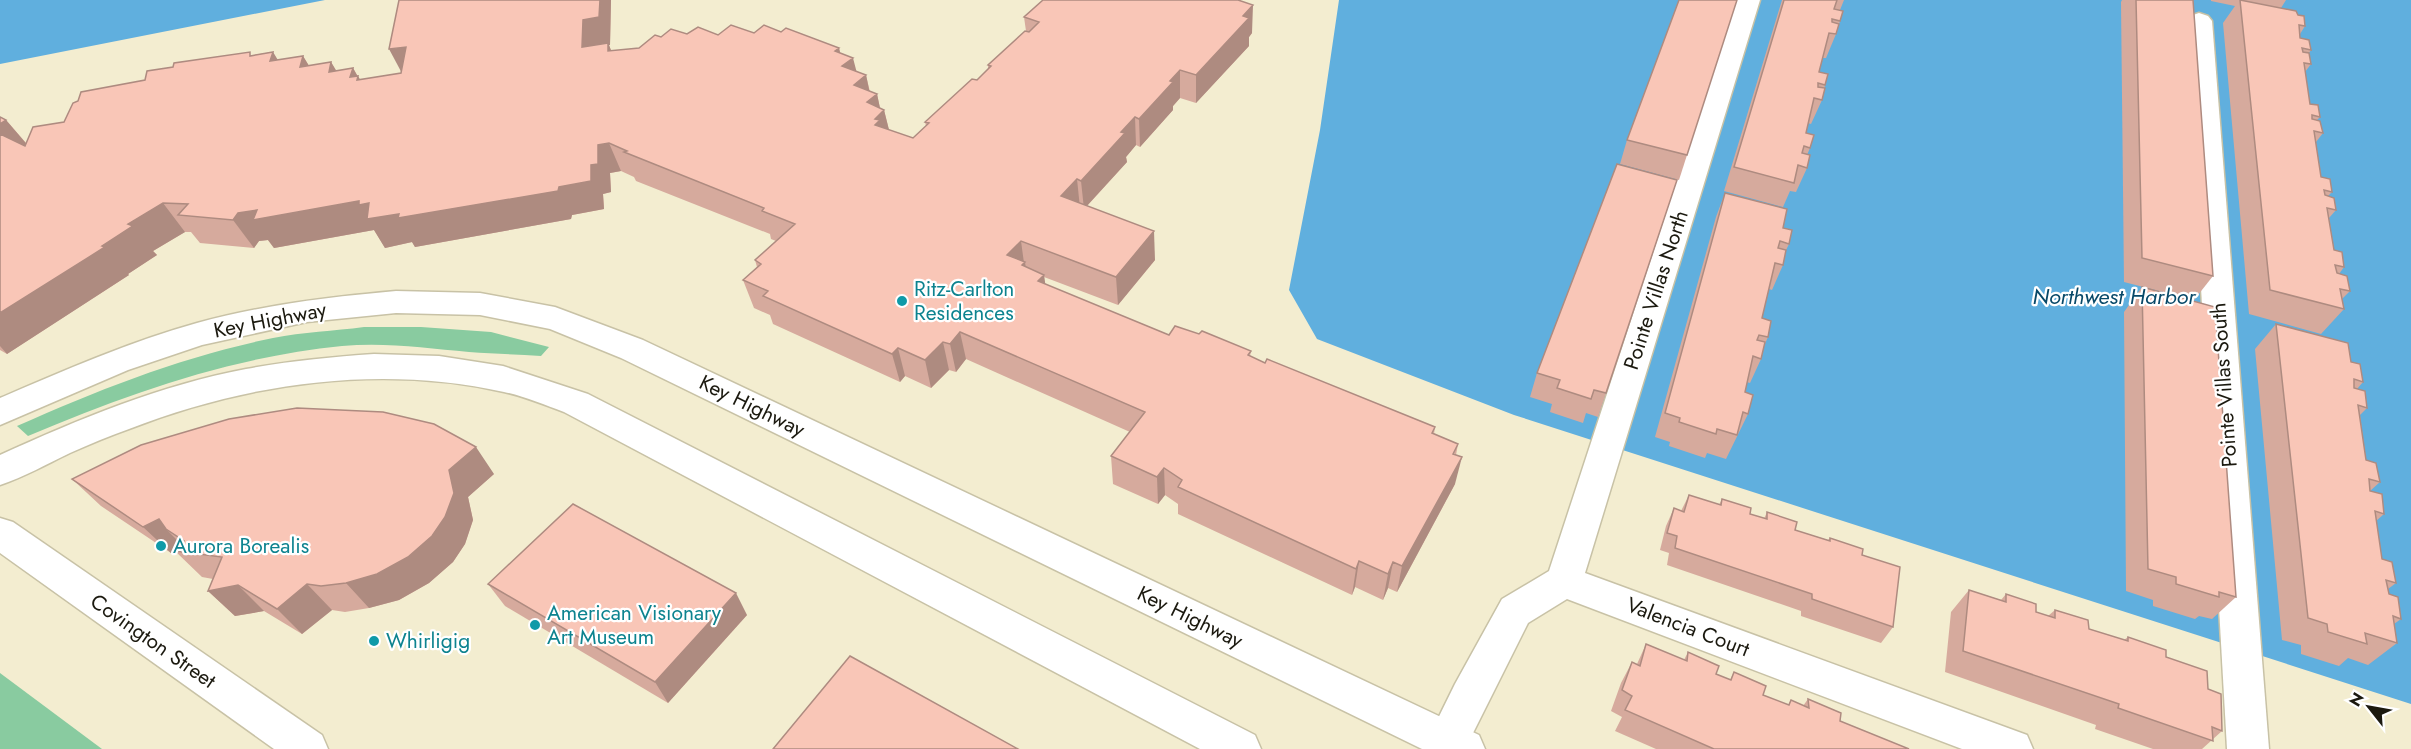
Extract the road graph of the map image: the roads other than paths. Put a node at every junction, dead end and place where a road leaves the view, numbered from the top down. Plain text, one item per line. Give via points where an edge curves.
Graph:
1 (1748, 0) edge
2 (2199, 21) dead end
3 (0, 412) edge
4 (0, 471) edge
5 (0, 533) edge
6 (1564, 580) junction
7 (1452, 746) edge
8 (307, 749) edge
9 (1240, 749) edge
10 (2012, 749) edge
11 (2248, 749) edge

1 - 6 street, Pointe Villas North
2 - 11 street, Pointe Villas South
3 - 7 street, Key Highway via 127,357 199,334 307,311 396,302 480,304 555,319 632,349
4 - 9 street via 126,417 195,393 289,373 376,367 436,369 505,379 576,403
5 - 8 street, Covington Street
6 - 7 street via 1515,611 1469,697
6 - 10 street, Valencia Court

